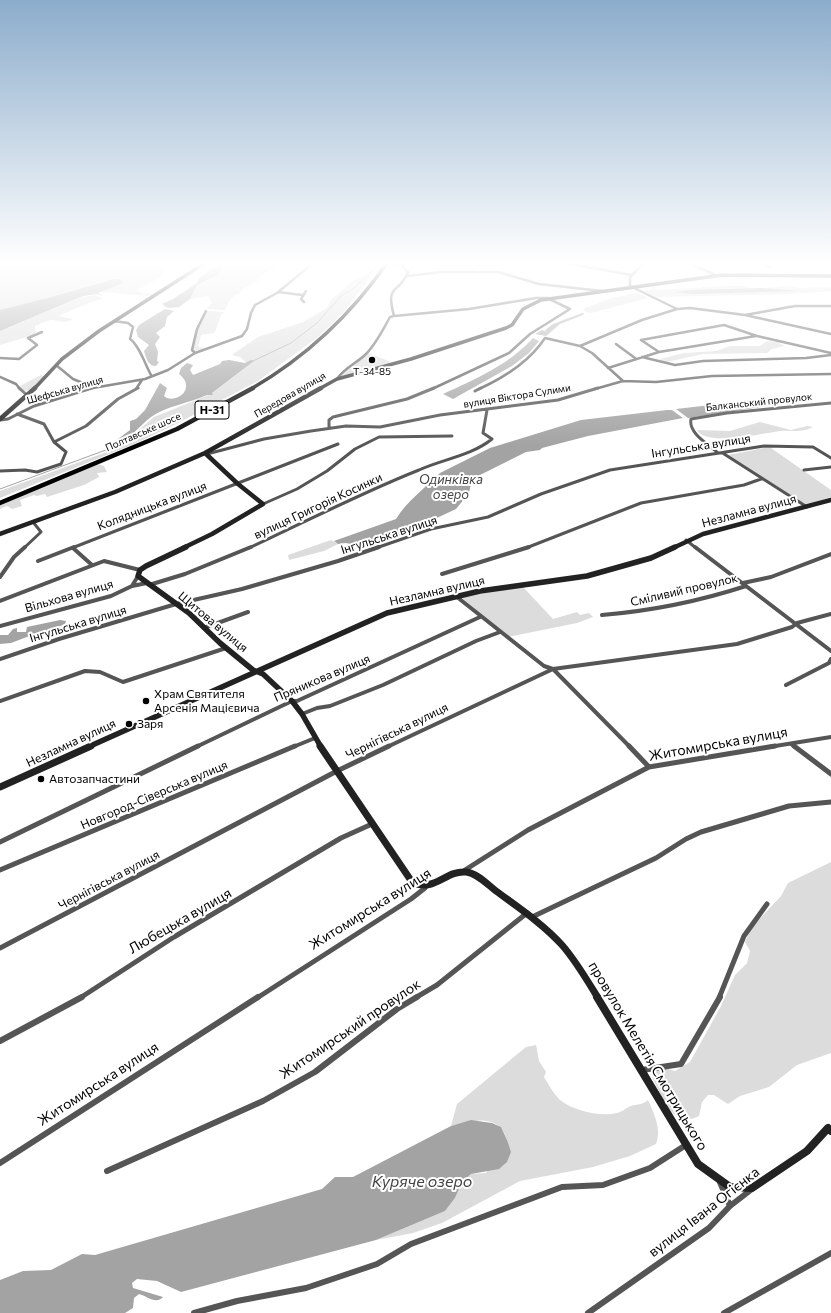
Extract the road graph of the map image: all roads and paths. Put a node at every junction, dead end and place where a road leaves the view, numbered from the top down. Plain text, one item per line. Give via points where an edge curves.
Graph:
1 (109, 324) edge
2 (130, 324) edge
3 (198, 324) edge
4 (247, 324) edge
5 (338, 324) edge
6 (386, 324) edge
7 (513, 324) edge
8 (546, 324) edge
9 (632, 324) edge
10 (787, 324) edge
11 (42, 332) dead end
12 (831, 334) edge
13 (756, 336) junction
14 (616, 344) dead end
15 (580, 346) junction
16 (659, 352) junction
17 (195, 353) junction
18 (831, 354) edge
19 (642, 357) junction
20 (0, 358) edge
21 (635, 358) junction
22 (56, 365) junction
23 (608, 368) junction
24 (831, 374) edge
25 (151, 375) junction
26 (0, 377) edge
27 (142, 379) junction
28 (337, 379) junction
29 (623, 381) junction
30 (88, 385) junction
31 (97, 387) junction
32 (88, 389) junction
33 (475, 391) dead end
34 (28, 396) junction
35 (831, 403) edge
36 (15, 408) junction
37 (24, 410) junction
38 (487, 410) junction
39 (17, 414) junction
40 (0, 421) edge
41 (380, 427) junction
42 (329, 428) junction
43 (382, 436) junction
44 (452, 436) dead end
45 (54, 442) junction
46 (338, 444) dead end
47 (719, 452) junction
48 (206, 454) junction
49 (831, 458) edge
50 (831, 467) edge
51 (804, 470) dead end
52 (0, 471) edge
53 (761, 479) junction
54 (238, 484) junction
55 (831, 500) edge
56 (0, 502) edge
57 (263, 504) junction
58 (807, 507) junction
59 (33, 522) junction
60 (0, 534) edge
61 (685, 540) junction
62 (73, 548) junction
63 (831, 554) edge
64 (38, 561) dead end
65 (92, 565) junction
66 (139, 573) junction
67 (442, 574) dead end
68 (0, 577) edge
69 (148, 584) junction
70 (745, 585) junction
71 (132, 586) junction
72 (457, 596) junction
73 (0, 601) edge
74 (176, 604) junction
75 (248, 612) dead end
76 (831, 614) edge
77 (602, 615) dead end
78 (480, 617) junction
79 (797, 623) junction
80 (0, 626) edge
81 (204, 628) junction
82 (500, 632) junction
83 (226, 648) junction
84 (829, 650) edge
85 (831, 657) edge
86 (0, 659) edge
87 (553, 669) junction
88 (257, 672) junction
89 (786, 685) dead end
90 (0, 701) edge
91 (292, 701) junction
92 (302, 714) junction
93 (831, 736) edge
94 (315, 738) junction
95 (792, 744) junction
96 (649, 767) junction
97 (336, 771) junction
98 (831, 774) edge
99 (0, 779) edge
100 (2, 787) edge
101 (831, 802) edge
102 (372, 824) junction
103 (0, 842) edge
104 (0, 870) edge
105 (465, 870) junction
106 (425, 888) junction
107 (767, 904) dead end
108 (529, 915) junction
109 (0, 948) edge
110 (0, 1041) edge
111 (642, 1070) junction
112 (830, 1128) edge
113 (686, 1145) junction
114 (0, 1163) edge
115 (107, 1171) dead end
116 (720, 1181) junction
117 (752, 1188) junction
118 (730, 1206) junction
119 (831, 1253) edge
120 (194, 1313) edge
121 (588, 1313) edge
122 (724, 1313) edge

1 - 22 street
2 - 25 street via 133,327 130,339 138,344 139,353
3 - 17 street via 192,350
4 - 17 street via 244,335
5 - 56 main road, Полтавське шосе / Н-31 via 311,348 267,379 211,411 164,434
6 - 28 street via 366,354
7 - 28 street, Передова вулиця via 410,359
8 - 42 street via 509,353 491,363 421,394 333,417 329,420
9 - 15 street
10 - 12 street
11 - 20 street via 28,338 37,345 21,358
13 - 16 street
13 - 16 street via 724,325 641,340
13 - 18 street
14 - 21 street
15 - 23 street
15 - 33 street via 545,338 528,358
16 - 19 street
17 - 25 street via 180,364
18 - 19 street via 806,358 704,361 675,365
19 - 21 street
21 - 23 street
22 - 30 street via 74,379
22 - 34 street
23 - 29 street
24 - 29 street, вулиця Віктора Сулими via 712,376 656,382
25 - 27 street
26 - 34 street via 16,384
27 - 31 street, Шефська вулиця
27 - 45 street via 138,388 118,399 86,426
28 - 48 street, Передова вулиця
29 - 38 street, вулиця Віктора Сулими via 558,400
30 - 31 street
30 - 32 street
31 - 32 street, Шефська вулиця
32 - 37 street, Шефська вулиця
34 - 36 street
35 - 47 street, Балканський провулок via 727,413 695,417 690,420 694,432
36 - 37 street, Шефська вулиця
36 - 40 street
37 - 39 street
38 - 41 street, вулиця Віктора Сулими via 440,415
38 - 69 street, вулиця Григорія Косинки via 483,433 492,439 490,441 458,457 420,469 229,557 186,574
39 - 40 street
39 - 45 street via 44,424
41 - 42 street, вулиця Віктора Сулими
41 - 43 street
42 - 48 street, вулиця Віктора Сулими via 264,439
43 - 44 street
43 - 57 street via 355,449 321,475 297,489
45 - 52 street via 66,452 61,464 42,471
46 - 54 street, Колядницька вулиця
47 - 49 street, Інгульська вулиця via 764,446 813,447
47 - 53 street
47 - 74 street, Інгульська вулиця via 599,474 541,494 488,517 431,529 338,561 242,589
48 - 54 street
48 - 59 street, Передова вулиця via 115,492
50 - 51 street
53 - 58 street
53 - 67 street via 744,485 640,503 545,542
54 - 57 street
54 - 62 street, Колядницька вулиця
55 - 58 street, Незламна вулиця
57 - 66 street via 212,534 146,566
58 - 61 street, Незламна вулиця
59 - 60 street, Передова вулиця
59 - 68 street via 40,532 14,557
61 - 70 street
61 - 72 street, Незламна вулиця via 650,558 588,576
62 - 64 street, Колядницька вулиця
62 - 65 street
63 - 70 street, Сміливий провулок
65 - 66 street via 110,561
65 - 73 street
66 - 69 street, Щитова вулиця
66 - 71 street, Вільхова вулиця
69 - 71 street, вулиця Григорія Косинки
69 - 74 street, Щитова вулиця
70 - 77 street, Сміливий провулок via 728,592 639,612
70 - 79 street
71 - 80 street, Вільхова вулиця via 85,604
72 - 78 street
72 - 88 street, Незламна вулиця via 387,613
74 - 81 street, Щитова вулиця
74 - 86 street, Інгульська вулиця
75 - 81 street
76 - 79 street, Чернігівська вулиця
78 - 82 street
78 - 91 street, Пряникова вулиця via 297,701
79 - 84 street
79 - 87 street, Чернігівська вулиця via 792,627 737,644
81 - 83 street, Щитова вулиця
82 - 87 street via 544,666
82 - 92 street via 383,685
83 - 88 street, Щитова вулиця
83 - 90 street via 123,682 100,672 85,671
84 - 85 street
85 - 89 street via 829,663
87 - 96 street
87 - 97 street, Чернігівська вулиця
88 - 91 street, Щитова вулиця via 263,674
88 - 100 street, Незламна вулиця
91 - 92 street, Щитова вулиця
91 - 103 street, Пряникова вулиця
92 - 94 street, Щитова вулиця
93 - 95 street, Житомирська вулиця
94 - 97 street, Щитова вулиця
94 - 104 street, Новгород-Сіверська вулиця
95 - 96 street, Житомирська вулиця
95 - 98 street
96 - 105 street, Житомирська вулиця via 528,830
97 - 102 street, Щитова вулиця
97 - 109 street, Чернігівська вулиця
99 - 100 street
101 - 108 street via 789,806 701,832 656,858
102 - 106 street, Щитова вулиця via 412,882
102 - 110 street, Любецька вулиця via 341,838 174,937 86,995
105 - 106 street, Житомирська вулиця
105 - 108 street, провулок Мелетія Смотрицького
106 - 114 street, Житомирська вулиця
107 - 111 street via 744,936 732,972 716,1005 681,1064
108 - 111 street, провулок Мелетія Смотрицького via 554,936 579,967
108 - 115 street, Житомирський провулок via 437,985 397,1009 315,1072 263,1101
111 - 113 street, провулок Мелетія Смотрицького
112 - 117 street, вулиця Івана Огієнка via 807,1151
113 - 116 street, провулок Мелетія Смотрицького via 698,1164
113 - 120 street via 650,1168 603,1185 562,1187 411,1244 370,1266 306,1288 237,1301
116 - 117 street, провулок Мелетія Смотрицького via 730,1186
116 - 118 street
117 - 118 street, вулиця Івана Огієнка
118 - 121 street, вулиця Івана Огієнка via 709,1228
119 - 122 street

